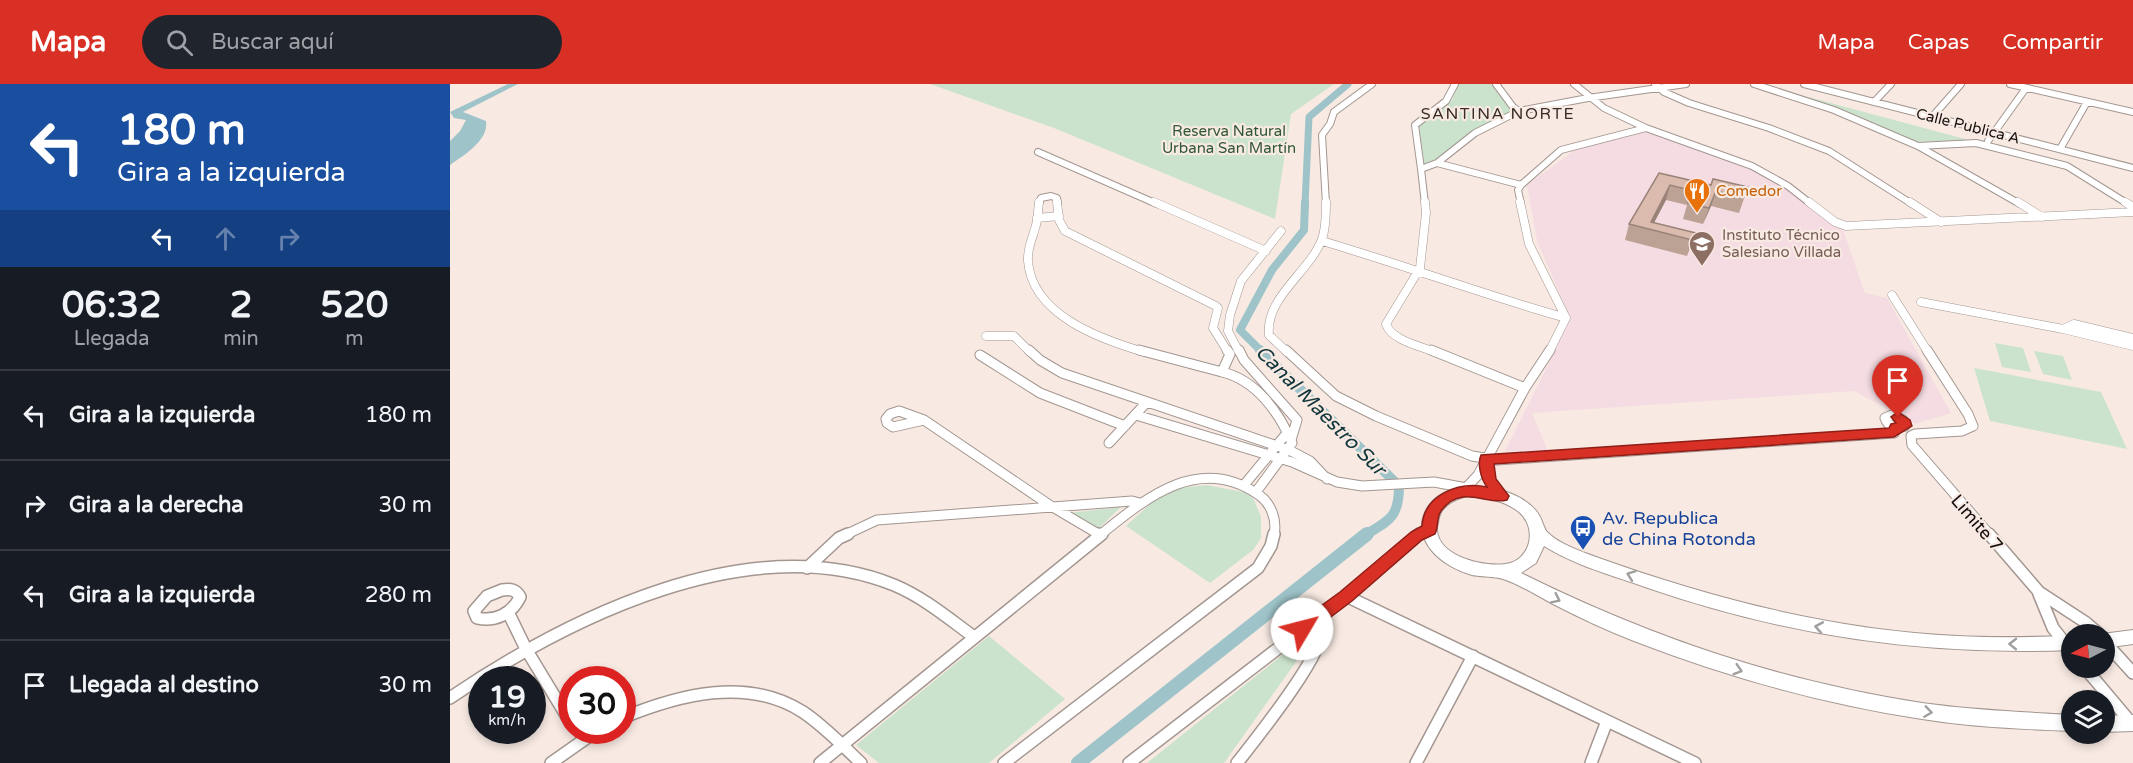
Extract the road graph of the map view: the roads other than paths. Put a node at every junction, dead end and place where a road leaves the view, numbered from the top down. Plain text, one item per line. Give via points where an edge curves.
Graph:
1 (1372, 84) edge
2 (1455, 84) edge
3 (1496, 84) edge
4 (1574, 84) edge
5 (1654, 84) edge
6 (1686, 84) edge
7 (1754, 84) edge
8 (1804, 84) edge
9 (1891, 84) edge
10 (1961, 84) edge
11 (2010, 84) edge
12 (1820, 86) edge
13 (2026, 88) junction
14 (1660, 89) junction
15 (1588, 98) junction
16 (1874, 102) junction
17 (2087, 102) junction
18 (1519, 111) junction
19 (2133, 112) edge
20 (1932, 117) junction
21 (1646, 128) junction
22 (1994, 133) junction
23 (1988, 141) dead end
24 (1918, 146) junction
25 (2060, 149) junction
26 (1038, 152) dead end
27 (1437, 163) junction
28 (2132, 165) edge
29 (1420, 169) junction
30 (1521, 185) junction
31 (2133, 207) edge
32 (2133, 212) edge
33 (1059, 216) junction
34 (2042, 217) junction
35 (1037, 218) junction
36 (1941, 222) junction
37 (1281, 231) dead end
38 (1322, 241) junction
39 (1266, 251) junction
40 (1419, 270) junction
41 (1892, 295) dead end
42 (1921, 302) dead end
43 (1566, 318) junction
44 (2063, 328) junction
45 (986, 336) dead end
46 (2133, 338) edge
47 (2133, 346) edge
48 (980, 355) dead end
49 (1222, 373) junction
50 (1525, 388) junction
51 (1146, 403) junction
52 (1136, 415) junction
53 (924, 420) dead end
54 (1125, 426) junction
55 (1896, 428) dead end
56 (1289, 441) junction
57 (1109, 443) dead end
58 (1276, 446) junction
59 (1266, 455) junction
60 (1281, 458) junction
61 (1486, 459) junction
62 (1327, 479) junction
63 (1438, 482) junction
64 (1244, 485) junction
65 (1471, 487) junction
66 (1256, 492) junction
67 (1140, 503) junction
68 (1051, 506) junction
69 (1429, 530) junction
70 (1538, 533) junction
71 (1100, 535) junction
72 (807, 568) junction
73 (1504, 572) junction
74 (2039, 592) junction
75 (1346, 596) junction
76 (508, 612) dead end
77 (1318, 617) junction
78 (2088, 624) edge
79 (974, 637) junction
80 (2061, 637) edge
81 (2133, 637) edge
82 (2115, 639) edge
83 (2061, 646) edge
84 (526, 649) junction
85 (2115, 654) edge
86 (1473, 656) junction
87 (2133, 674) edge
88 (2094, 678) edge
89 (450, 698) edge
90 (558, 702) edge
91 (636, 712) edge
92 (1607, 721) junction
93 (2061, 722) edge
94 (2115, 724) edge
95 (2133, 724) edge
96 (570, 744) edge
97 (841, 745) junction
98 (551, 763) edge
99 (820, 763) edge
100 (861, 763) edge
101 (1004, 763) edge
102 (1130, 763) edge
103 (1237, 763) edge
104 (1416, 763) edge
105 (1591, 763) edge
106 (1695, 763) edge

1 - 38 street via 1333,114 1322,135 1326,169
2 - 29 street via 1446,101 1414,125
3 - 18 street
4 - 15 street
5 - 14 street
6 - 14 street
7 - 24 street via 1834,111
8 - 12 street, Calle Publica A
9 - 16 street
10 - 20 street
11 - 13 street
12 - 16 street, Calle Publica A
13 - 17 street
13 - 22 street
14 - 15 street
14 - 36 street via 1829,151
15 - 18 street
15 - 21 street
16 - 20 street, Calle Publica A
17 - 19 street
17 - 25 street
18 - 27 street via 1468,137
20 - 22 street, Calle Publica A
21 - 30 street via 1561,150
21 - 36 street via 1752,166 1788,186 1838,224
22 - 23 street
22 - 25 street, Calle Publica A
24 - 31 street via 1976,142 2067,166
24 - 34 street
25 - 28 street, Calle Publica A
26 - 39 street
27 - 29 street
27 - 30 street
29 - 40 street via 1426,213
30 - 43 street via 1518,191 1529,243
32 - 34 street
33 - 35 street
33 - 35 street via 1057,198 1051,196 1039,200
33 - 49 street via 1063,228 1072,235 1216,306 1213,328 1230,354
34 - 36 street
35 - 49 street via 1028,249 1028,265 1034,283 1055,311 1111,340
37 - 39 street
38 - 40 street
38 - 61 street via 1278,304 1267,327 1269,335 1336,396 1424,437
39 - 56 street via 1241,281 1228,331 1244,360 1297,420
40 - 43 street via 1488,296
40 - 50 street via 1386,321 1389,332
41 - 74 street, Limite 7 via 1973,426 1962,431 1920,433 1911,436 1910,441
42 - 44 street
43 - 50 street
44 - 46 street via 2074,324
44 - 47 street
45 - 51 street via 1016,335 1035,357 1062,373
48 - 54 street via 1040,393
49 - 56 street via 1252,386
50 - 61 street
51 - 52 street
51 - 58 street
52 - 54 street
52 - 59 street
53 - 68 street
54 - 57 street
55 - 61 street via 1894,433
56 - 58 street
56 - 58 street
56 - 60 street
56 - 62 street
58 - 59 street
59 - 60 street
59 - 64 street
60 - 62 street
60 - 66 street
61 - 65 street
62 - 63 street via 1355,486
63 - 65 street
63 - 65 street
64 - 66 street
64 - 67 street via 1214,479 1187,481 1164,488
65 - 69 main road via 1436,506
65 - 70 main road via 1502,496 1525,510
66 - 101 street via 1266,500 1275,520 1272,546 1258,568
67 - 68 street
67 - 71 street
68 - 71 street
68 - 72 street via 877,520 839,538
69 - 73 main road via 1438,548 1455,563 1471,570
69 - 75 street via 1416,536
70 - 73 main road via 1535,551 1528,560
83 -> 70 main road via 1917,640 1779,619 1642,580 1554,546
71 - 79 street
72 - 79 street via 894,585 923,600
72 - 84 street via 741,572 690,581 616,604
73 -> 93 main road via 1618,627 1695,657 1779,682 1876,705 1939,714
74 - 78 street
74 - 80 street via 2053,628
75 - 77 street
75 - 86 street
76 - 84 street
77 - 102 street
77 - 103 street via 1323,625 1316,654
79 - 97 street
81 - 82 main road
84 - 89 street
84 - 90 street
85 - 87 street
86 - 92 street
86 - 104 street
88 - 95 street
91 - 97 street via 672,700 748,692 796,707
92 - 105 street
92 - 106 street
94 - 95 main road
96 - 98 street
97 - 99 street
97 - 100 street

